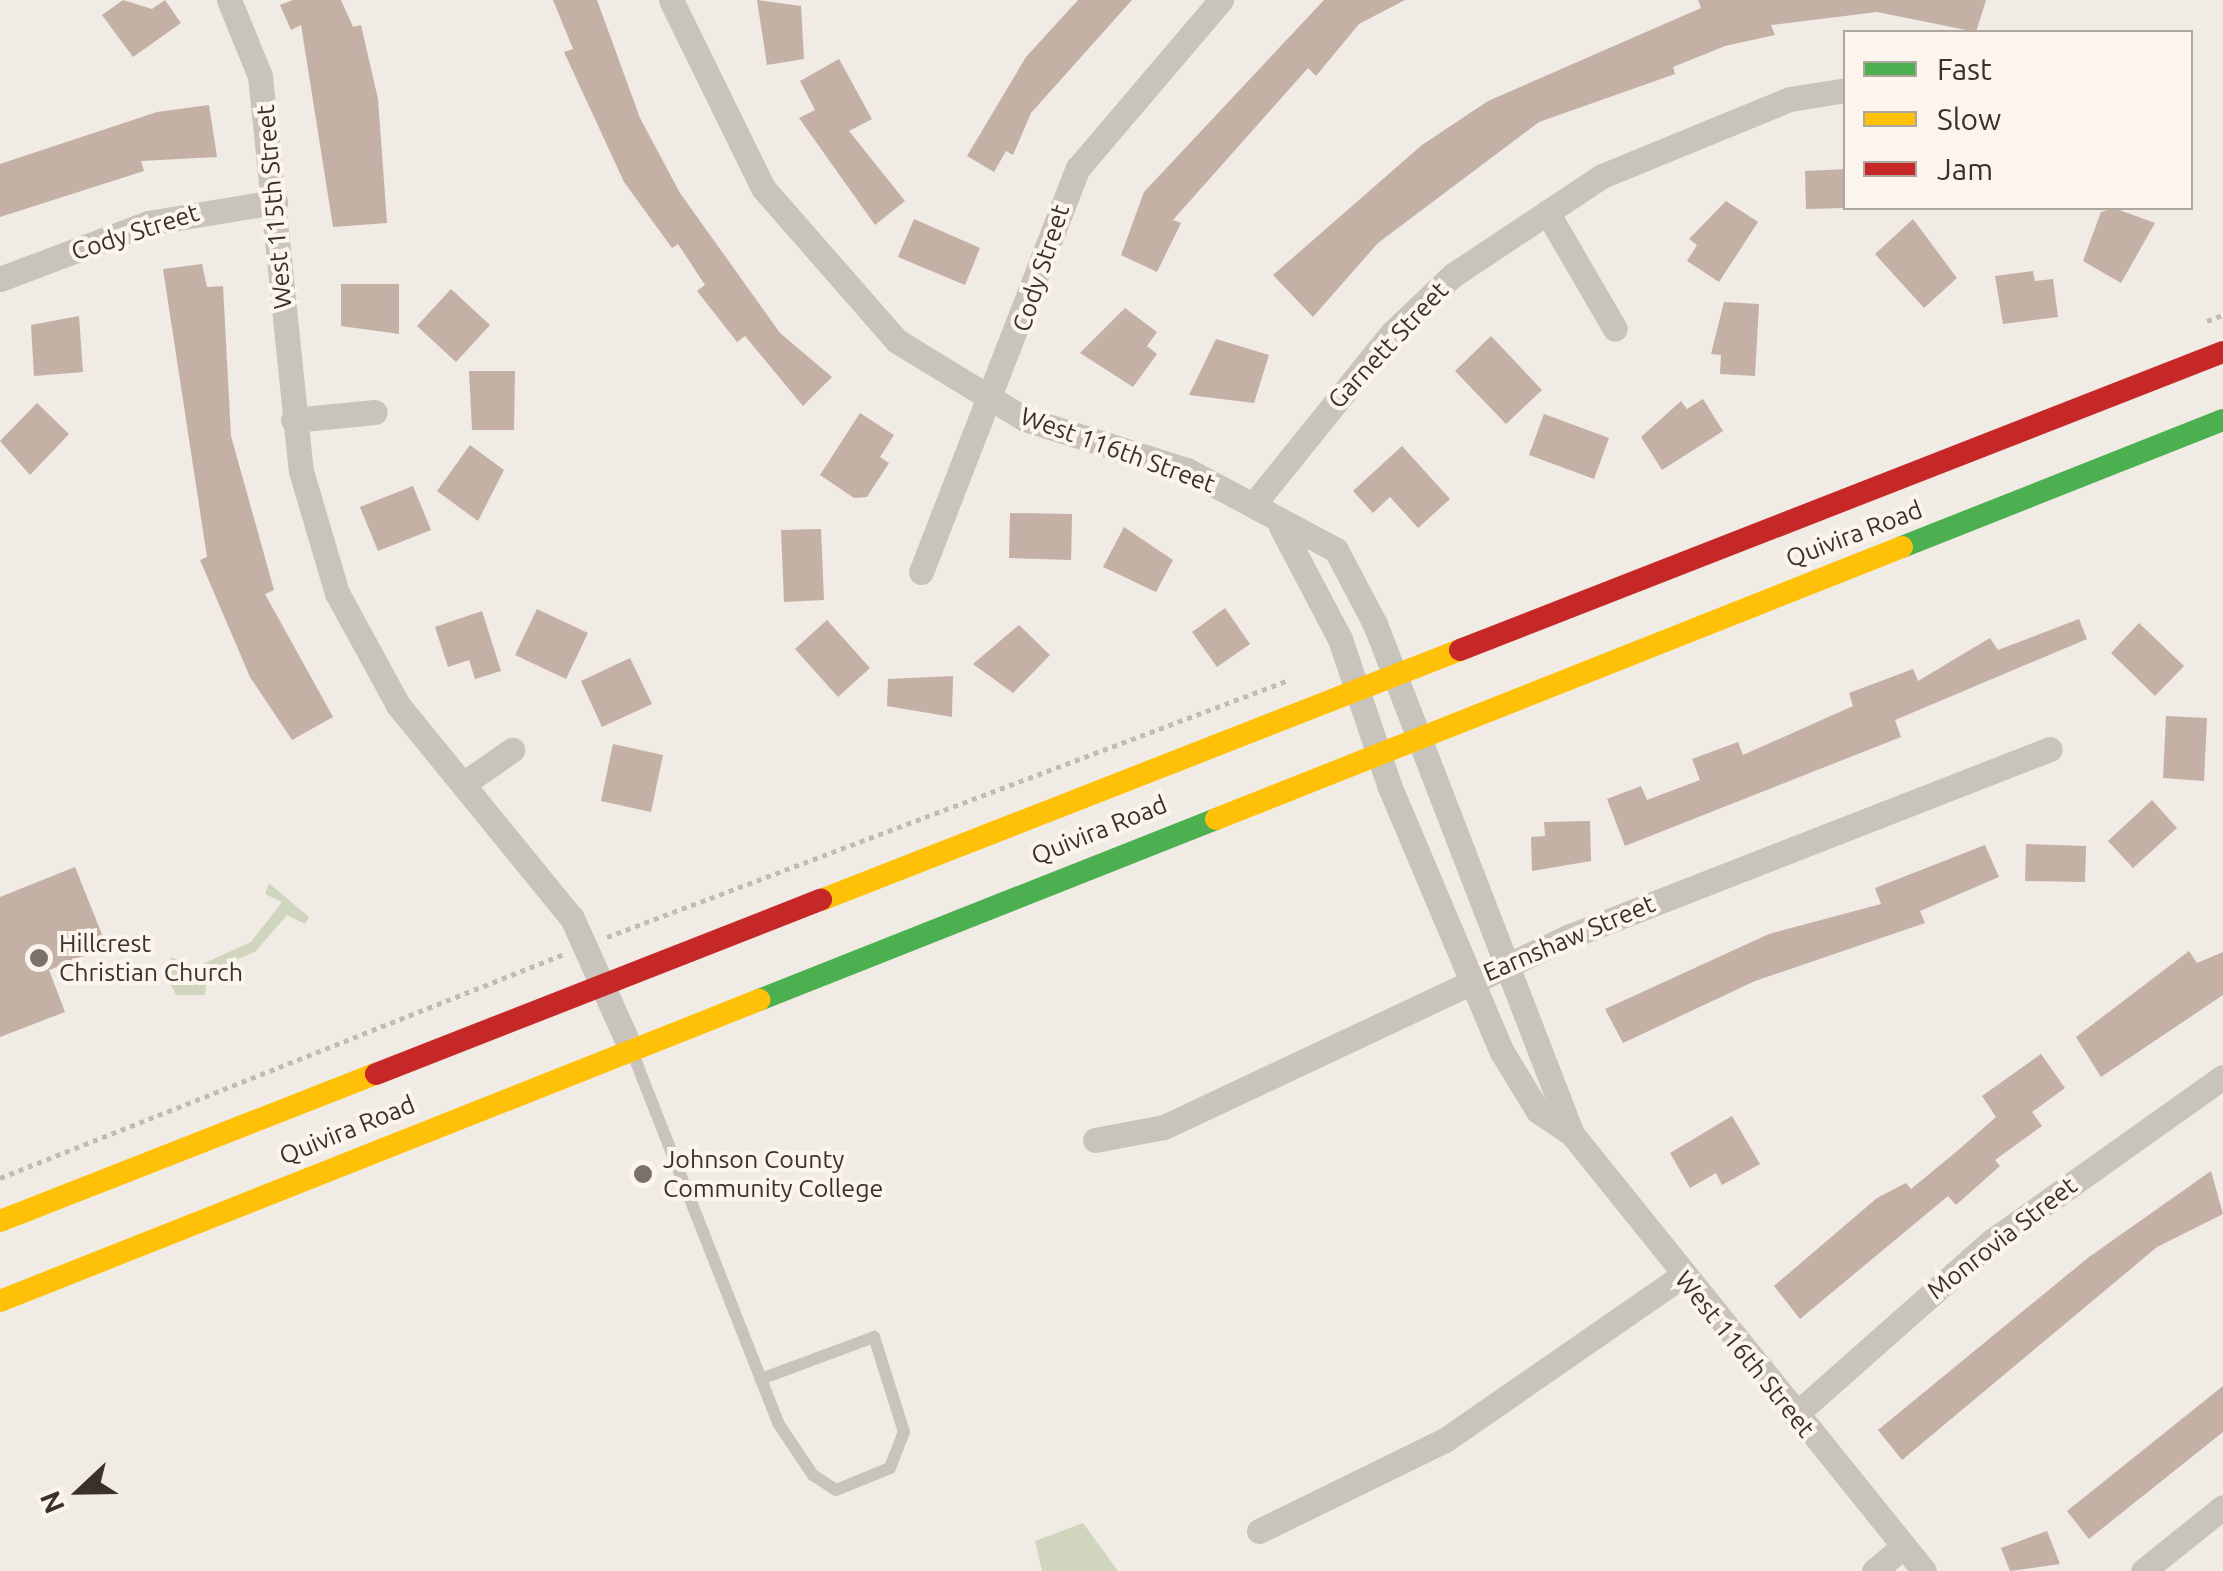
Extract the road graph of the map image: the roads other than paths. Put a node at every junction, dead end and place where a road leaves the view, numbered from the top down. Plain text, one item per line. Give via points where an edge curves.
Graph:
1 (229, 0) edge
2 (671, 0) edge
3 (1221, 0) edge
4 (1843, 91) edge
5 (274, 202) junction
6 (1547, 212) junction
7 (0, 280) edge
8 (1616, 329) dead end
9 (2223, 352) edge
10 (991, 402) junction
11 (375, 412) dead end
12 (294, 420) junction
13 (2223, 420) edge
14 (1253, 505) junction
15 (1281, 527) junction
16 (921, 572) dead end
17 (1393, 672) junction
18 (1357, 688) junction
19 (1416, 735) junction
20 (2050, 749) dead end
21 (512, 750) dead end
22 (1378, 750) junction
23 (463, 784) junction
24 (1505, 964) junction
25 (1471, 979) junction
26 (608, 986) junction
27 (630, 1045) junction
28 (2223, 1078) edge
29 (1572, 1134) junction
30 (1095, 1140) dead end
31 (0, 1221) edge
32 (1682, 1276) junction
33 (0, 1301) edge
34 (761, 1379) junction
35 (1795, 1415) junction
36 (2223, 1507) edge
37 (1259, 1531) dead end
38 (1903, 1546) junction
39 (1874, 1571) edge
40 (1924, 1571) edge
41 (2144, 1571) edge

1 - 5 street, West 115th Street via 260,76
2 - 10 street, West 116th Street via 714,102 810,251 897,340
3 - 10 street, Cody Street via 1078,168
4 - 6 street, Garnett Street via 1737,118 1602,176
5 - 7 street, Cody Street via 148,223
5 - 12 street, West 115th Street
6 - 8 street
6 - 14 street, Garnett Street via 1453,275 1392,333
9 - 17 main road, Quivira Road
10 - 14 street, West 116th Street via 1187,470
10 - 16 street, Cody Street
11 - 12 street
12 - 23 street, West 115th Street via 312,521 352,624 398,705
13 - 19 main road, Quivira Road
14 - 15 street, West 116th Street
15 - 17 street, West 116th Street via 1316,532 1336,550
15 - 18 street, West 116th Street
17 - 18 main road, Quivira Road
17 - 19 street, West 116th Street
18 - 22 street, West 116th Street
18 - 26 main road, Quivira Road
19 - 22 main road, Quivira Road
19 - 24 street, West 116th Street
20 - 24 street, Earnshaw Street
21 - 23 street
22 - 25 street, West 116th Street
22 - 27 main road, Quivira Road
23 - 26 street, West 115th Street via 544,875
24 - 25 street, Earnshaw Street
24 - 29 street, West 116th Street
25 - 29 street, West 116th Street via 1538,1111
25 - 30 street, Earnshaw Street via 1164,1127
26 - 27 street, West 115th Street
26 - 31 main road, Quivira Road
27 - 33 main road, Quivira Road
27 - 34 lane
28 - 35 street, Monrovia Street via 1992,1240
29 - 32 street, West 116th Street
32 - 35 street, West 116th Street
32 - 37 street via 1445,1440
34 - 34 lane via 813,1475 836,1490 890,1468 904,1432 874,1338
35 - 38 street, West 116th Street
36 - 41 street
38 - 39 street
38 - 40 street, West 116th Street

